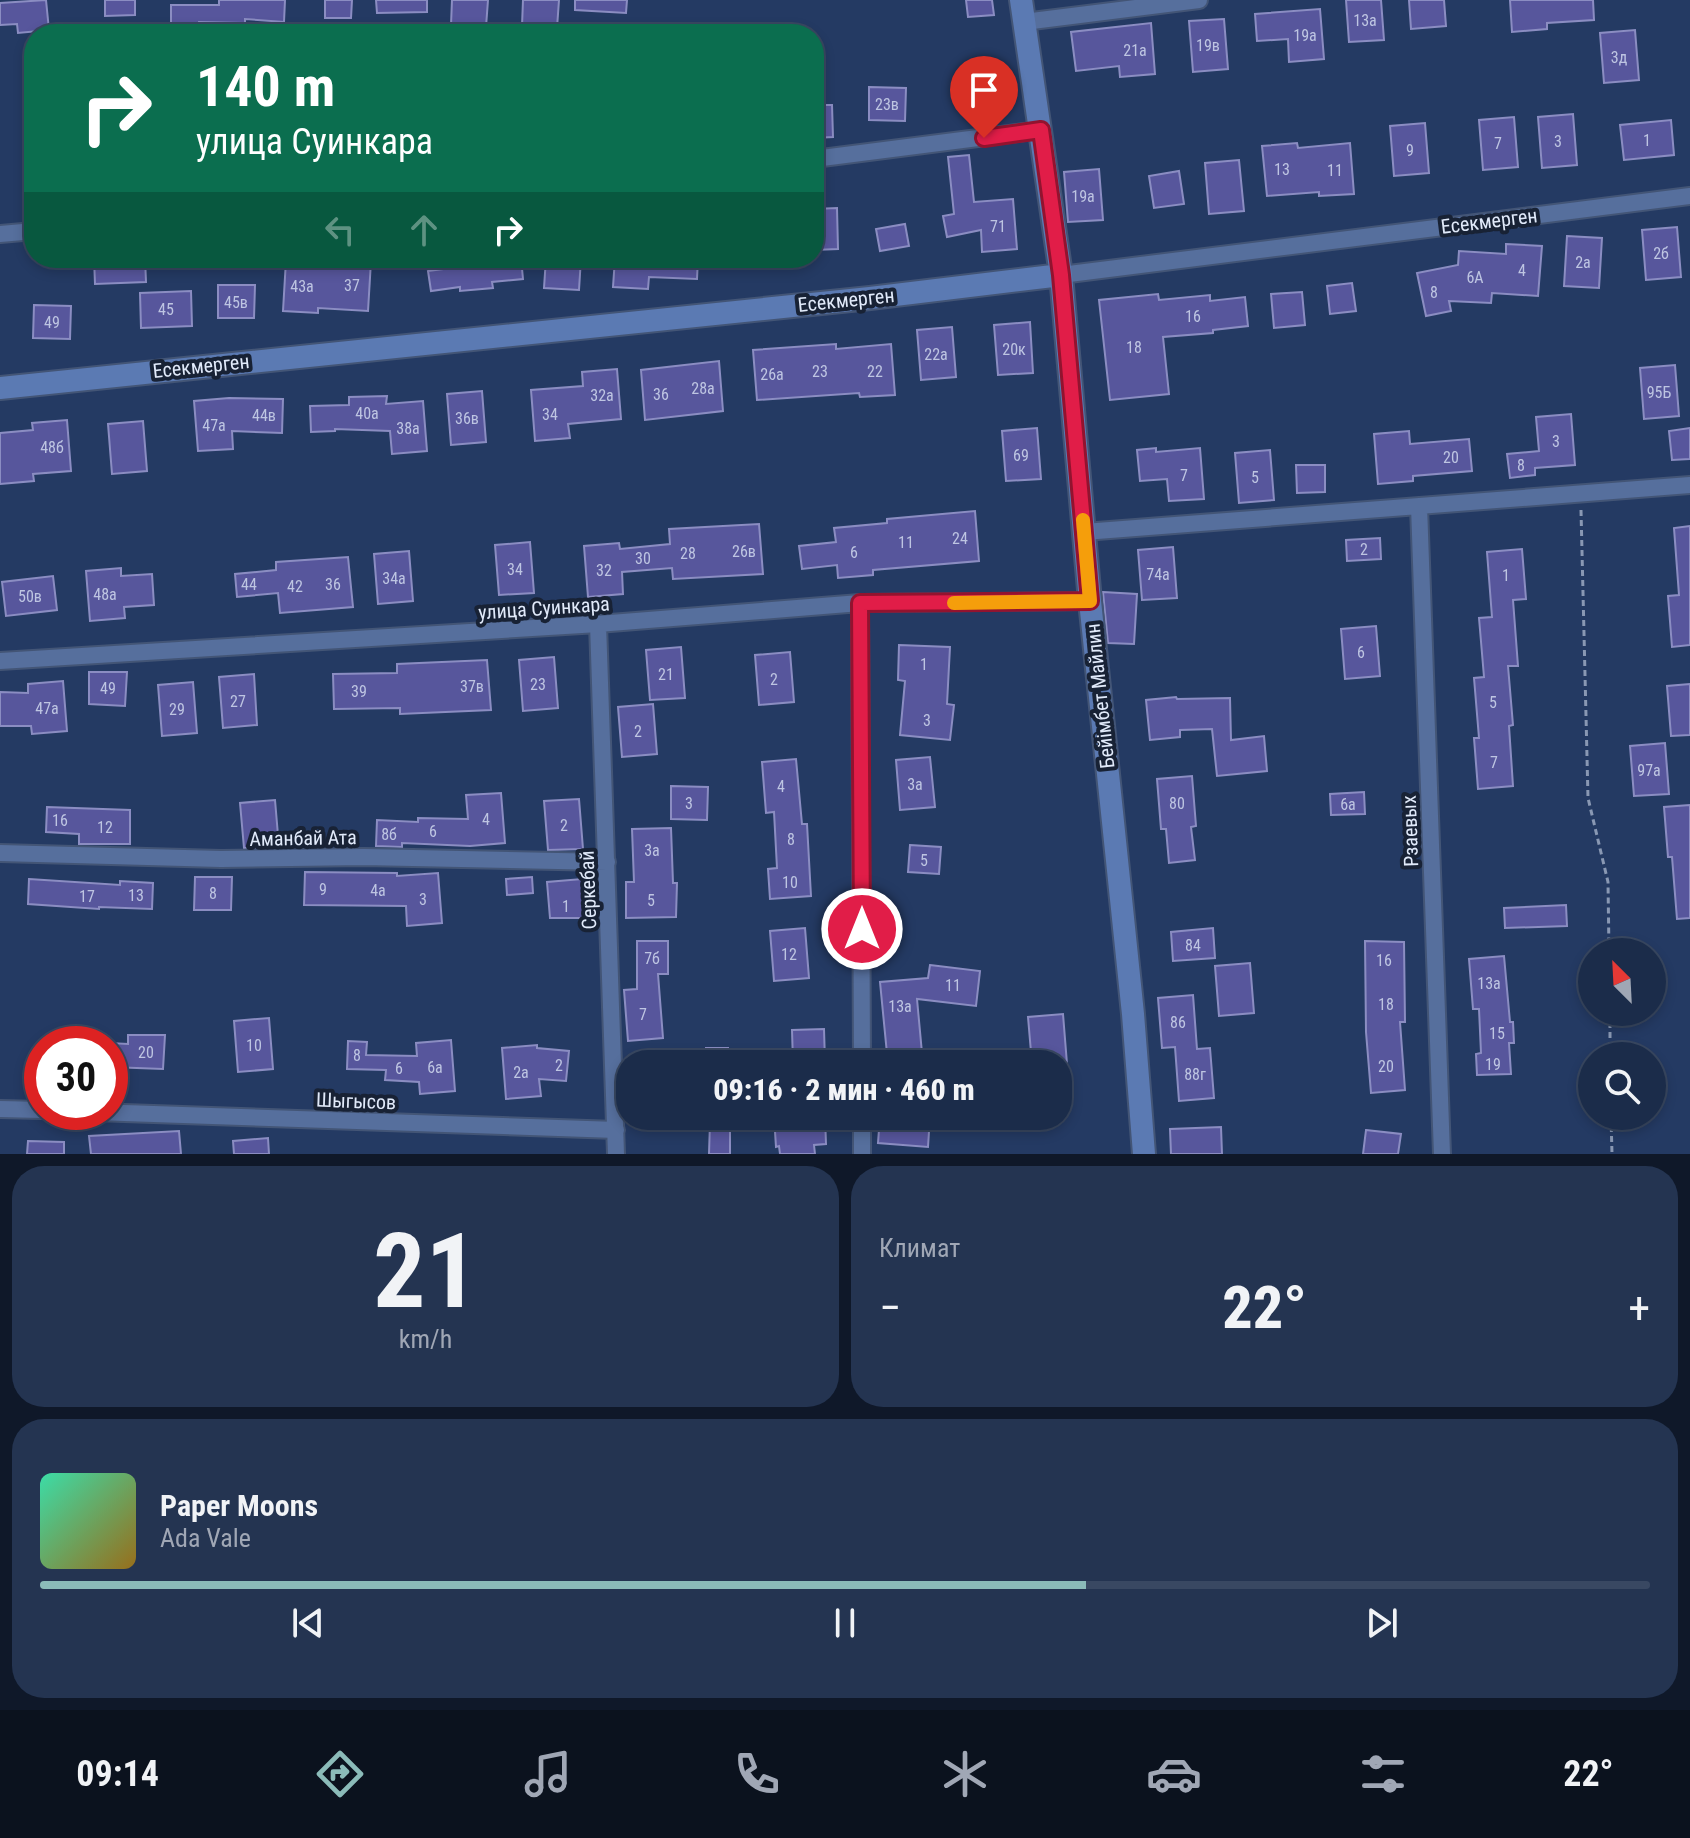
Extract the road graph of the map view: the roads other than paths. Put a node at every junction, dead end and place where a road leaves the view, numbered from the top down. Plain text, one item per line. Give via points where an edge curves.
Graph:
1 (1199, 0) edge
2 (1022, 11) edge
3 (1041, 130) junction
4 (824, 158) edge
5 (1690, 196) edge
6 (24, 232) edge
7 (0, 234) edge
8 (1061, 275) junction
9 (0, 388) edge
10 (1690, 485) edge
11 (1419, 506) junction
12 (1084, 532) junction
13 (1090, 601) junction
14 (860, 603) junction
15 (598, 624) junction
16 (0, 661) edge
17 (0, 853) edge
18 (607, 862) junction
19 (862, 1050) edge
20 (0, 1109) edge
21 (24, 1110) edge
22 (128, 1113) edge
23 (616, 1130) junction
24 (862, 1130) edge
25 (616, 1154) edge
26 (862, 1154) edge
27 (1144, 1154) edge
28 (1442, 1154) edge

1 - 2 street
2 - 3 street, Бейімбет Майлин
3 - 4 street
3 - 8 street, Бейімбет Майлин
5 - 8 street, Eсекмерген
6 - 7 street
8 - 9 street, Eсекмерген
8 - 12 street, Бейімбет Майлин
10 - 11 street
11 - 12 street
11 - 28 street, Рзаевых
12 - 13 street, Бейімбет Майлин
13 - 14 street, улица Суинкара
13 - 27 street, Бейімбет Майлин
14 - 15 street, улица Суинкара
14 - 19 street
15 - 16 street, улица Суинкара
15 - 18 street, Серкебай
17 - 18 street, Аманбай Ата
18 - 23 street, Серкебай
20 - 21 street
22 - 23 street, Шыгысов
23 - 25 street, Серкебай
24 - 26 street

